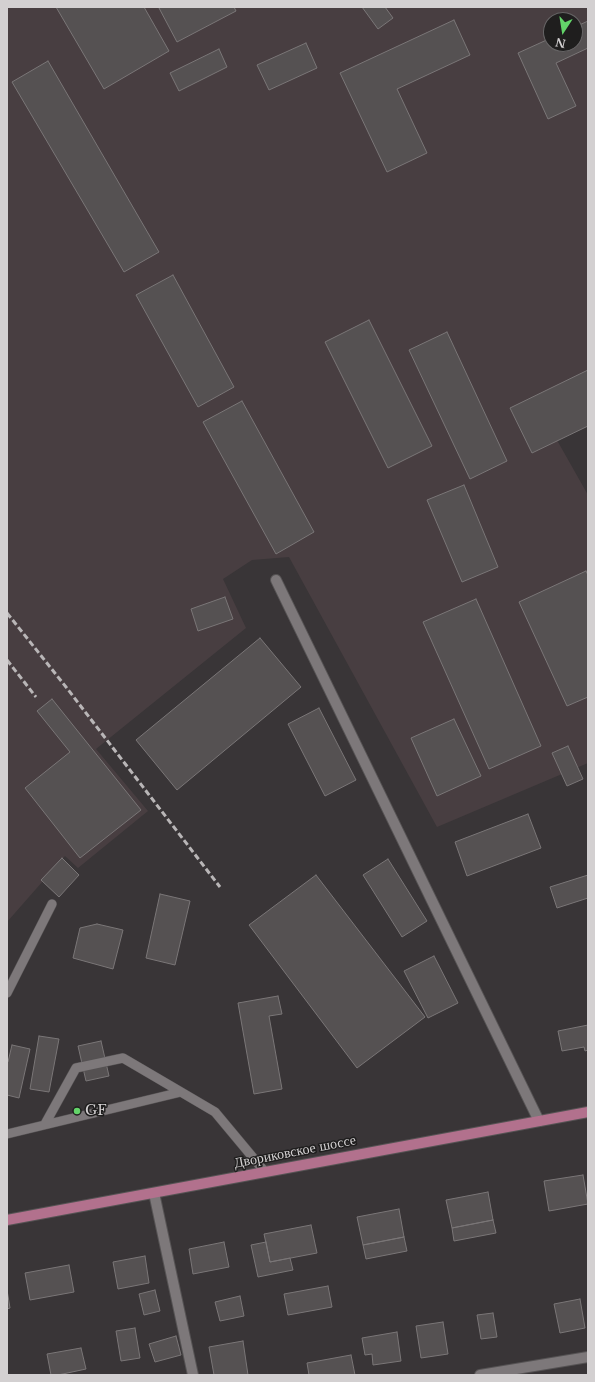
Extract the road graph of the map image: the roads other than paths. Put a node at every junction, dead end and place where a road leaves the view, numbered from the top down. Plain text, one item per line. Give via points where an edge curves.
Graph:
1 (276, 580) dead end
2 (52, 904) dead end
3 (7, 994) edge
4 (181, 1092) junction
5 (588, 1112) edge
6 (539, 1121) junction
7 (45, 1124) junction
8 (7, 1134) edge
9 (264, 1172) junction
10 (154, 1193) junction
11 (7, 1220) edge
12 (588, 1357) edge
13 (193, 1375) edge
14 (480, 1375) edge

1 - 6 street
2 - 3 lane
4 - 7 lane
4 - 7 lane via 123,1058 76,1068
4 - 9 lane via 215,1112
5 - 6 main road, Двориковское шоссе
6 - 9 main road, Двориковское шоссе
7 - 8 lane
9 - 10 main road, Двориковское шоссе
10 - 11 main road, Двориковское шоссе
10 - 13 street
12 - 14 street

